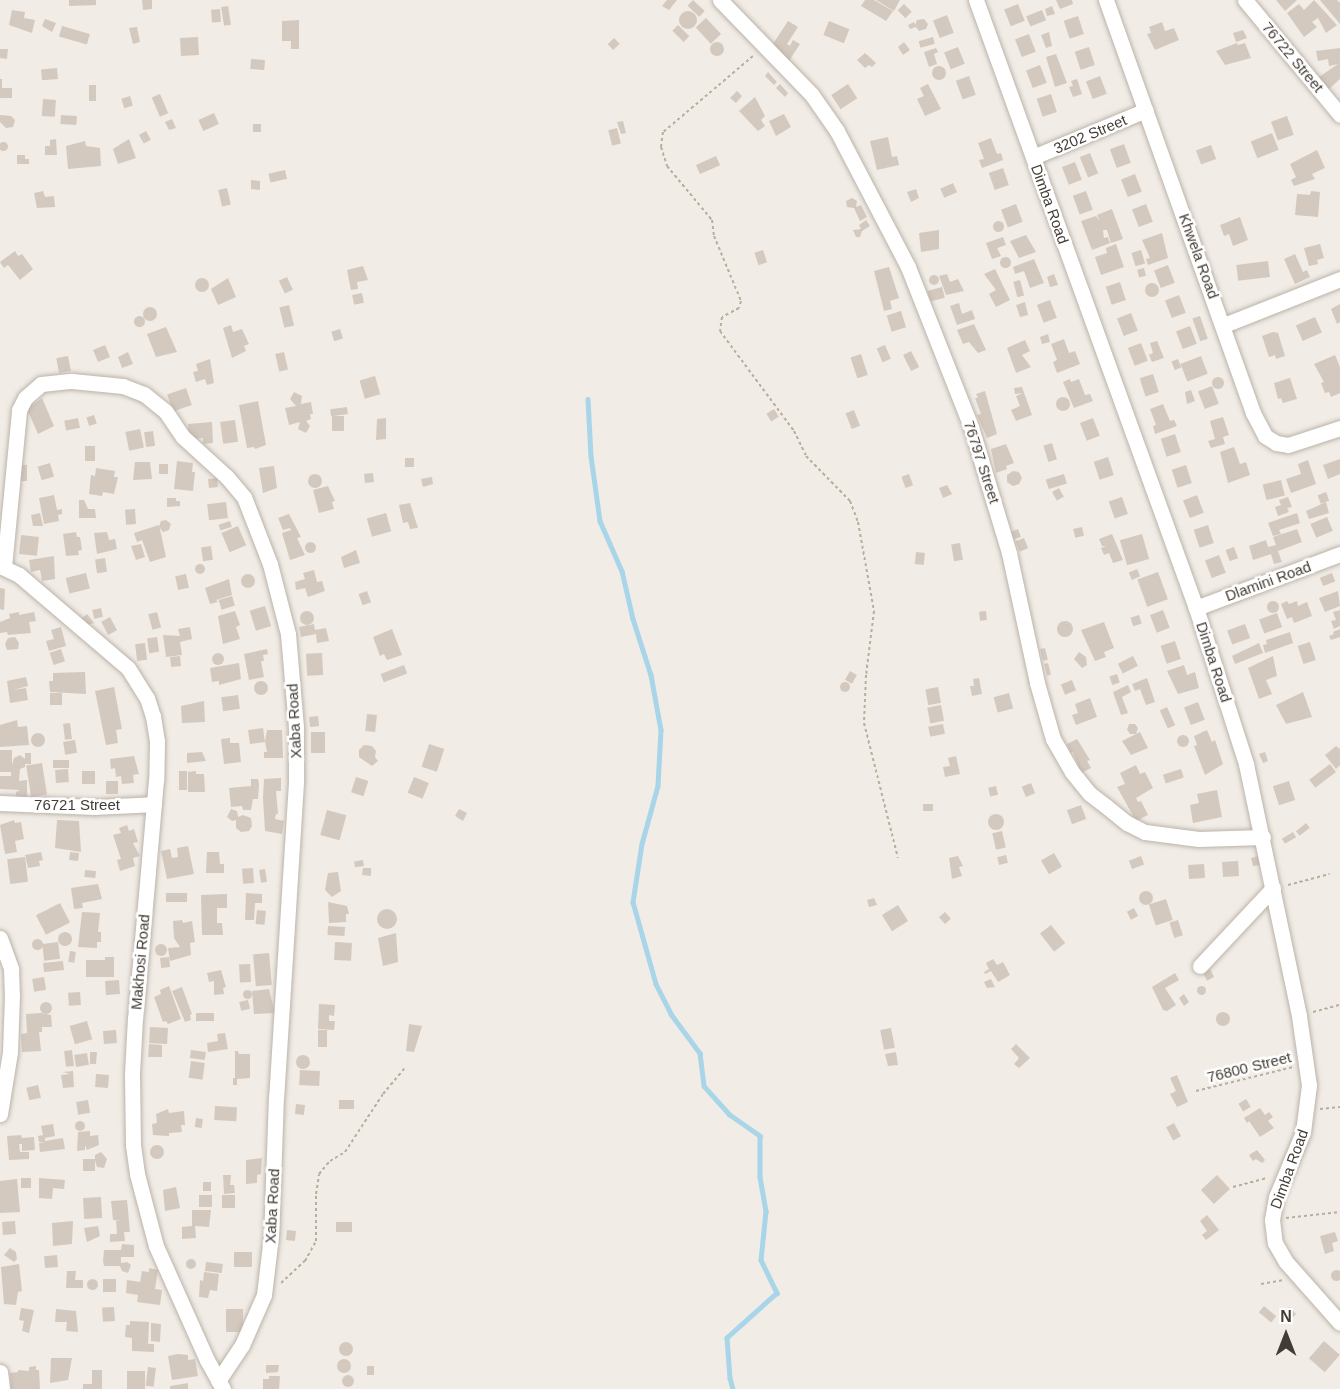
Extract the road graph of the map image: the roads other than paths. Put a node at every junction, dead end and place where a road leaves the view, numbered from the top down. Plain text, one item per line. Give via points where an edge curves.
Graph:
1 (720, 0) edge
2 (976, 0) edge
3 (1106, 0) edge
4 (1245, 0) edge
5 (1146, 110) junction
6 (1340, 115) edge
7 (1034, 157) junction
8 (1340, 279) edge
9 (1224, 325) junction
10 (1340, 428) edge
11 (1340, 554) edge
12 (2, 566) edge
13 (1196, 608) junction
14 (0, 803) edge
15 (154, 804) junction
16 (1263, 837) junction
17 (1273, 888) junction
18 (0, 938) edge
19 (1200, 966) dead end
20 (0, 1114) edge
21 (1340, 1323) edge
22 (0, 1372) edge
23 (221, 1385) edge
24 (2, 1389) edge

1 - 16 street, 76797 Street via 812,95 837,131 908,267 971,427 1009,553 1036,683 1053,739 1072,772 1090,794 1145,832 1199,839
2 - 7 street, Dimba Road
3 - 5 street, Khwela Road
4 - 6 street, 76722 Street
5 - 7 street, 3202 Street
5 - 9 street, Khwela Road
7 - 13 street, Dimba Road
8 - 9 street
9 - 10 street, Khwela Road via 1265,436 1288,445
11 - 13 street, Dlamini Road
12 - 15 street, Makhosi Road via 19,575 106,647 138,681 153,716 157,741
12 - 23 street, Xaba Road via 19,410 33,389 54,382 123,386 144,394 166,412 193,447 244,497 258,529 288,634 296,782 271,1236 264,1295
13 - 16 street, Dimba Road via 1243,753
14 - 15 street, 76721 Street via 95,807
15 - 23 street, Makhosi Road via 134,1029 133,1145 156,1246
16 - 17 street, Dimba Road
17 - 19 street
17 - 21 street, Dimba Road via 1308,1063 1308,1110 1297,1149 1276,1197 1272,1220 1275,1243 1298,1277
18 - 20 street via 11,969 12,995 10,1052
22 - 24 street

